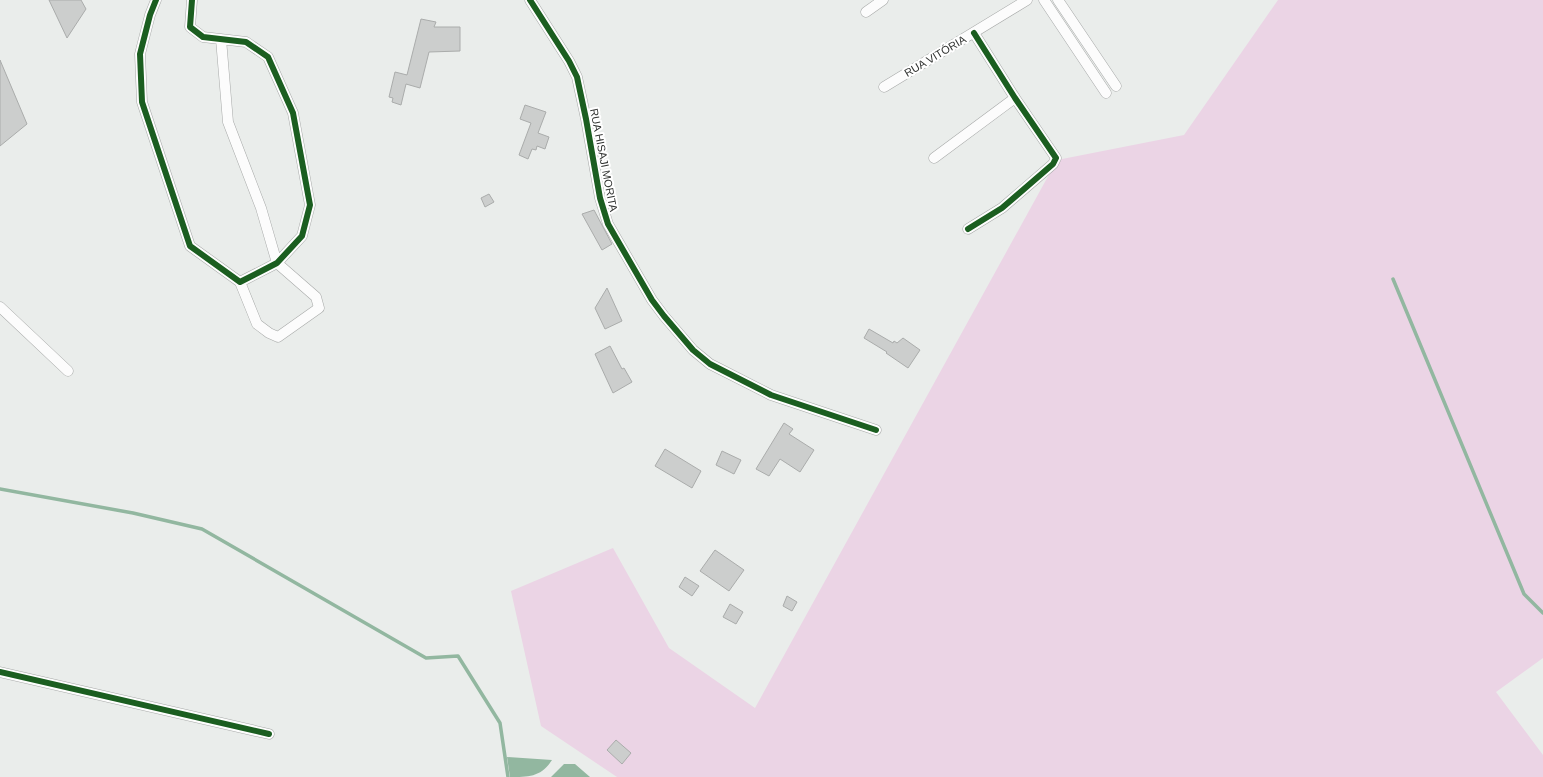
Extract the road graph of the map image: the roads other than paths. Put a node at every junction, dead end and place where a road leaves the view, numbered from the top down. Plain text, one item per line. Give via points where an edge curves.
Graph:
1 (156, 0) edge
2 (192, 0) edge
3 (530, 0) edge
4 (883, 0) edge
5 (1027, 0) edge
6 (1044, 0) edge
7 (1058, 0) edge
8 (866, 12) dead end
9 (974, 33) junction
10 (221, 39) junction
11 (1116, 86) dead end
12 (884, 87) dead end
13 (1106, 93) dead end
14 (1015, 98) junction
15 (934, 158) dead end
16 (968, 230) dead end
17 (277, 263) junction
18 (240, 282) junction
19 (0, 307) edge
20 (68, 371) dead end
21 (876, 430) dead end
22 (0, 672) edge
23 (269, 734) dead end

1 - 18 street via 140,54 142,102 190,246
2 - 10 street via 190,27 203,37
3 - 21 street, RUA HISAJI MORITA via 577,77 600,198 608,224 664,316 693,350 710,364 771,395
4 - 8 street
5 - 9 street, RUA VITÓRIA
6 - 13 street
7 - 11 street
9 - 12 street, RUA VITÓRIA
9 - 14 street
10 - 17 street via 228,122 261,208
10 - 17 street via 246,42 268,57 292,113 310,205 302,236
14 - 15 street
14 - 16 street via 1054,153 1055,162 1002,208
17 - 18 street
17 - 18 street via 316,297 319,308 278,336 257,324
19 - 20 street
22 - 23 street

